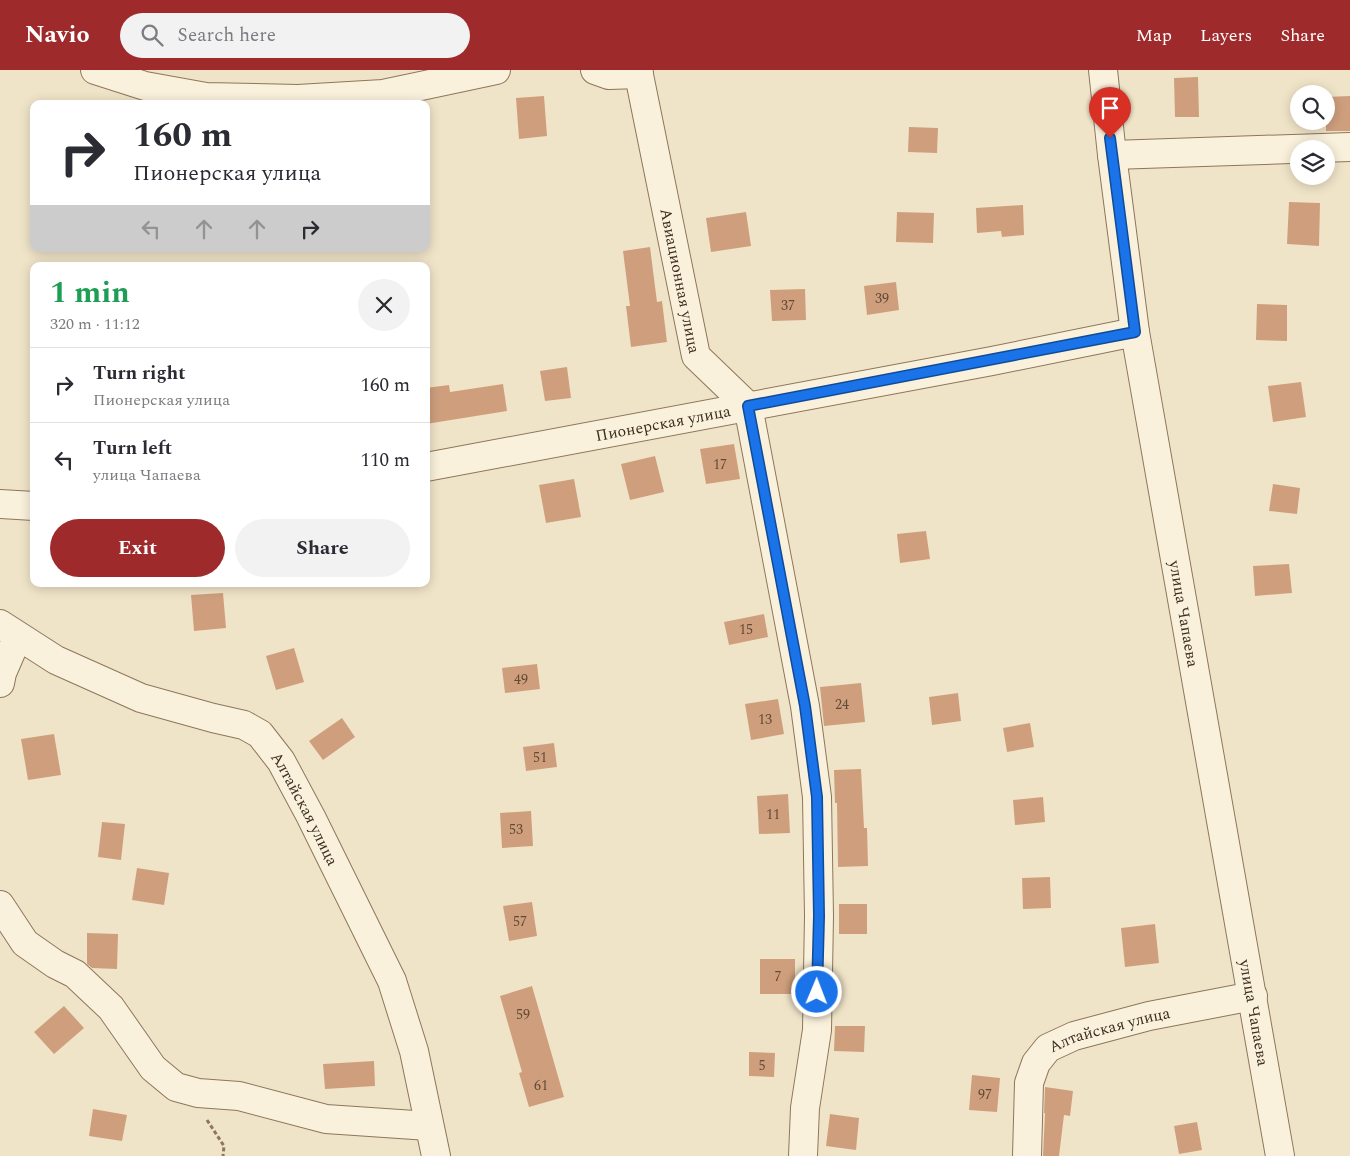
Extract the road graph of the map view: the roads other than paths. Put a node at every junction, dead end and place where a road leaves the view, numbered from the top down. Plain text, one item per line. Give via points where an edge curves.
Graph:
1 (95, 70) edge
2 (496, 70) edge
3 (595, 70) edge
4 (1103, 70) edge
5 (638, 72) edge
6 (1350, 147) edge
7 (1112, 155) junction
8 (1135, 332) junction
9 (748, 406) junction
10 (430, 466) edge
11 (0, 504) edge
12 (30, 506) edge
13 (9, 630) edge
14 (0, 683) edge
15 (0, 905) edge
16 (1253, 996) junction
17 (429, 1126) junction
18 (436, 1156) edge
19 (803, 1156) edge
20 (1028, 1156) edge
21 (1280, 1156) edge

1 - 2 street via 144,86 206,97 298,99 382,94
3 - 5 street via 609,75
4 - 7 street, улица Чапаева
5 - 9 street, Авиационная улица via 696,356
6 - 7 street
7 - 8 street, улица Чапаева
8 - 9 street, Пионерская улица
8 - 16 street, улица Чапаева
9 - 10 street, Пионерская улица
9 - 19 street via 805,706 817,797 817,1030 805,1108
11 - 12 street
13 - 14 street
13 - 17 street, Алтайская улица via 56,660 141,698 244,724 260,734 281,761 311,817 392,981 414,1051
15 - 17 street via 25,942 75,974 111,1008 153,1068 176,1087 198,1093 239,1096 326,1120
16 - 20 street, Алтайская улица via 1140,1019 1074,1036 1048,1048 1036,1063 1030,1083
16 - 21 street, улица Чапаева
17 - 18 street, Алтайская улица

